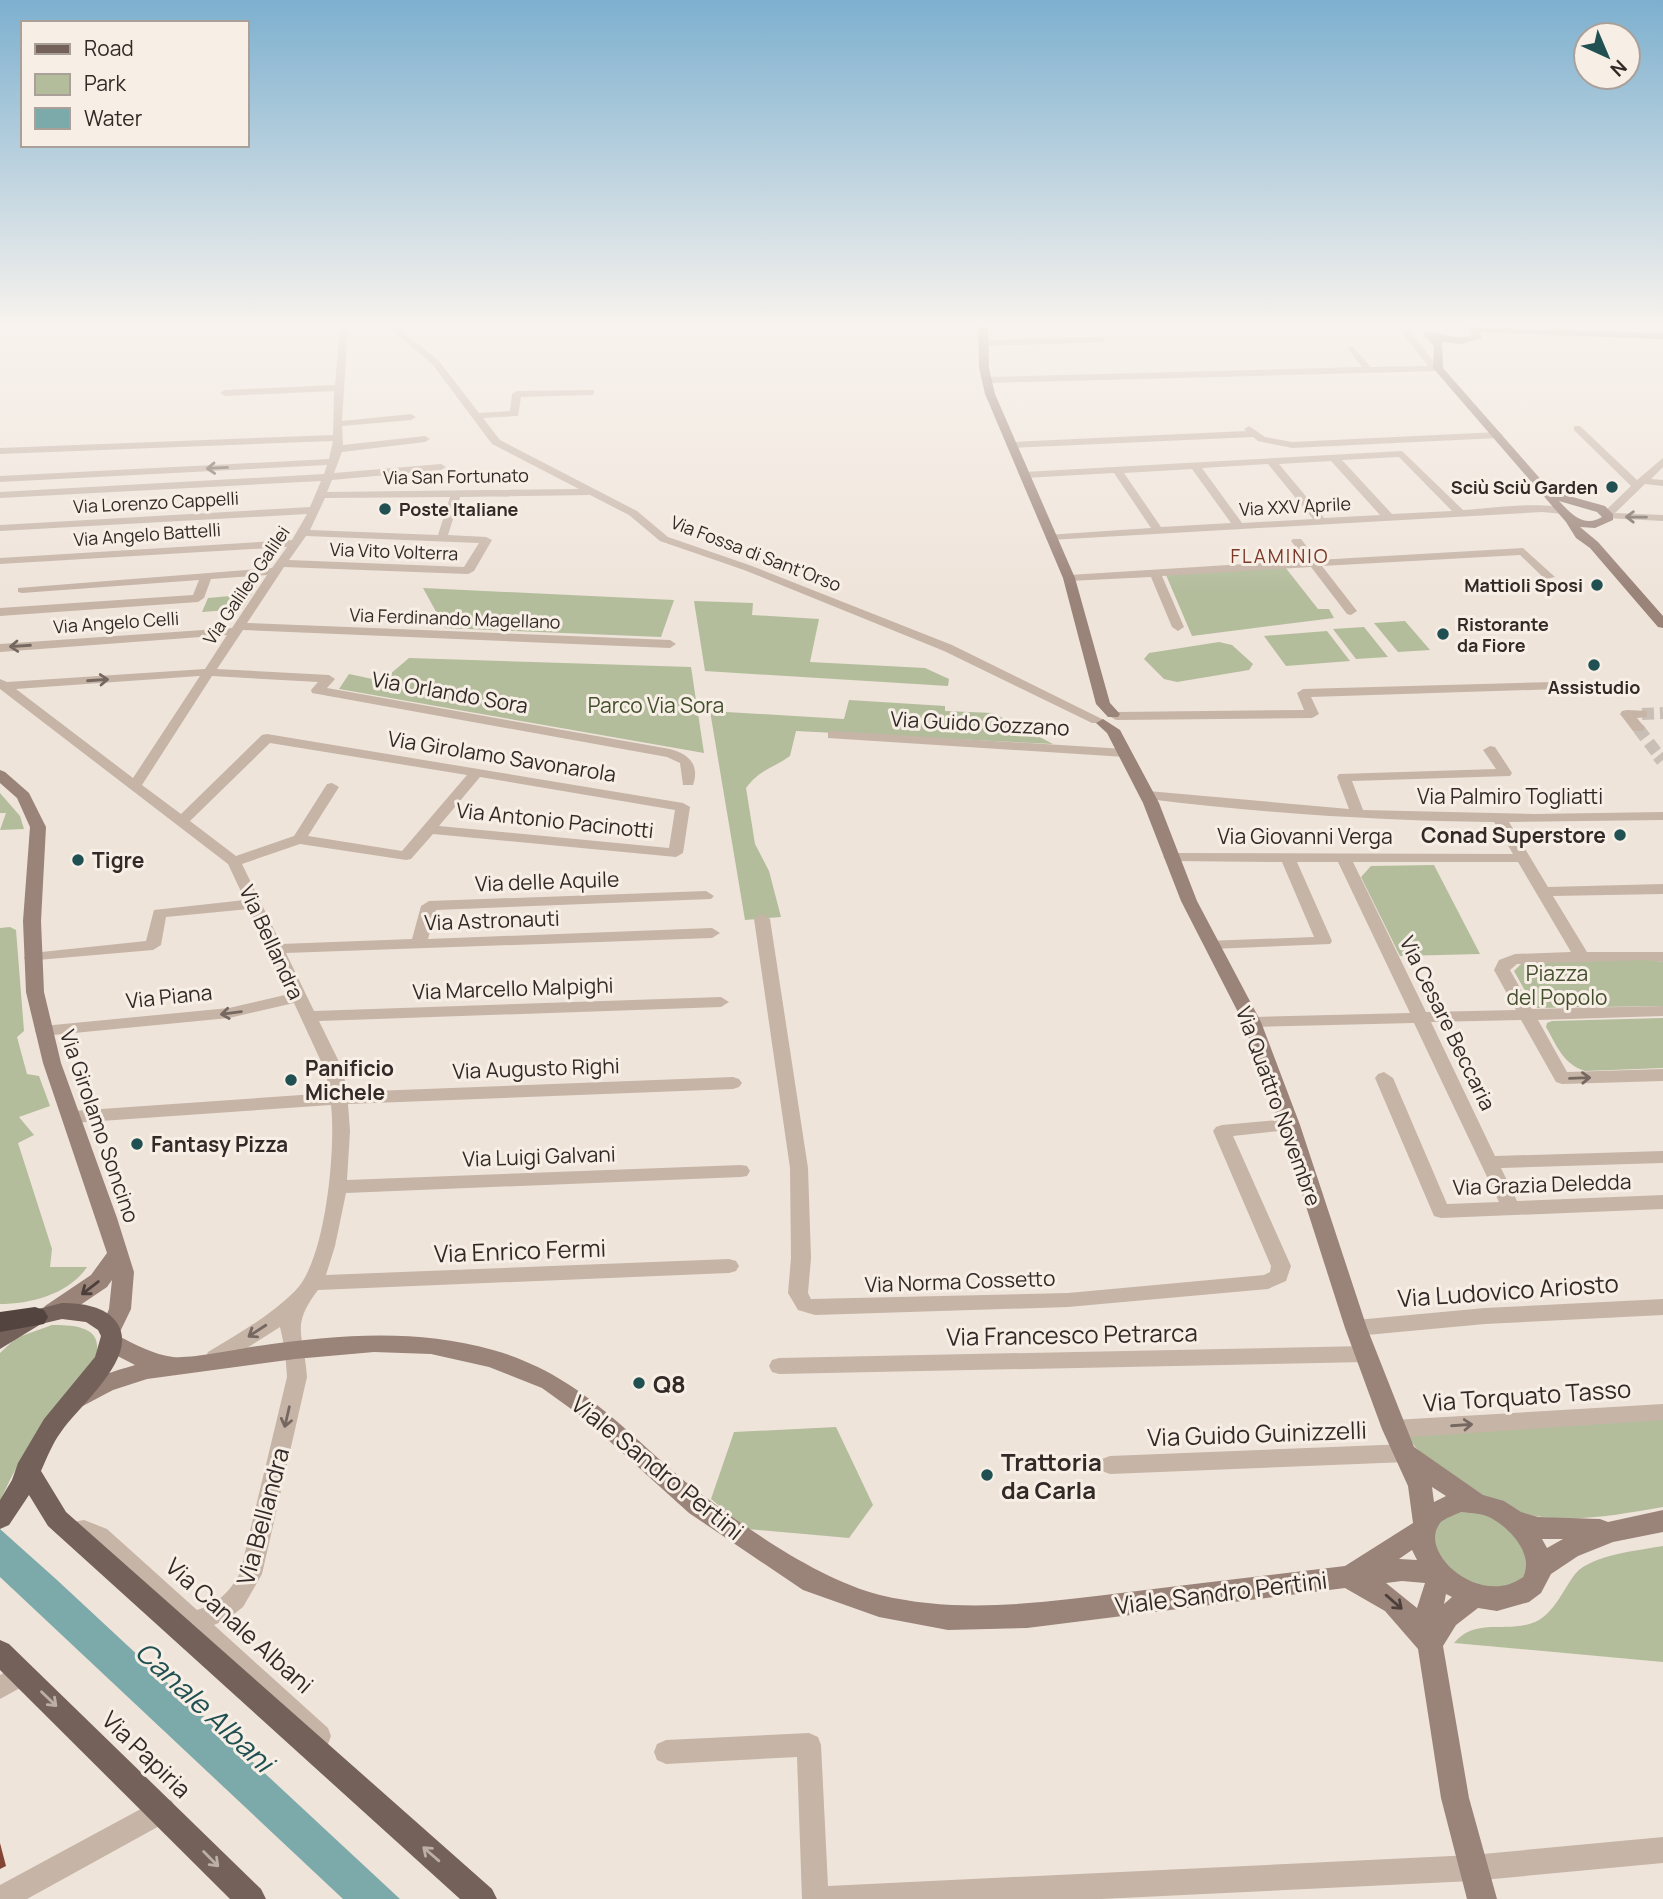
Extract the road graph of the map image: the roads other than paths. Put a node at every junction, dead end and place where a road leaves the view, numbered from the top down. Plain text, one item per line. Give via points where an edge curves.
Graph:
1 (338, 416) edge
2 (475, 416) joint
3 (483, 416) edge
4 (1001, 416) edge
5 (1480, 416) edge
6 (411, 417) dead end
7 (337, 424) junction
8 (1577, 428) dead end
9 (1498, 435) junction
10 (425, 439) dead end
11 (338, 443) junction
12 (1012, 445) junction
13 (0, 451) edge
14 (1334, 458) junction
15 (1271, 461) junction
16 (1663, 461) edge
17 (334, 462) junction
18 (1194, 466) junction
19 (441, 467) dead end
20 (1117, 470) junction
21 (1024, 475) junction
22 (329, 477) junction
23 (0, 479) edge
24 (1663, 483) edge
25 (1639, 484) junction
26 (591, 492) junction
27 (456, 494) junction
28 (0, 495) edge
29 (321, 495) junction
30 (1624, 499) junction
31 (1585, 505) junction
32 (1560, 508) junction
33 (314, 510) junction
34 (1462, 515) junction
35 (1663, 517) edge
36 (1606, 518) junction
37 (1390, 519) junction
38 (1321, 522) junction
39 (1239, 527) junction
40 (0, 528) edge
41 (1158, 531) junction
42 (1050, 537) junction
43 (300, 538) junction
44 (442, 538) junction
45 (1297, 541) dead end
46 (1594, 545) junction
47 (0, 561) edge
48 (1314, 563) junction
49 (278, 567) junction
50 (1155, 572) junction
51 (206, 577) junction
52 (1549, 577) dead end
53 (1069, 578) junction
54 (22, 590) dead end
55 (1351, 611) dead end
56 (0, 612) edge
57 (1663, 624) edge
58 (1178, 627) dead end
59 (237, 628) junction
60 (670, 644) dead end
61 (0, 648) edge
62 (208, 673) junction
63 (3, 685) edge
64 (1554, 686) dead end
65 (1642, 714) dead end
66 (1110, 718) junction
67 (1638, 728) dead end
68 (833, 735) dead end
69 (1490, 750) dead end
70 (1125, 753) junction
71 (476, 773) junction
72 (0, 775) edge
73 (688, 782) dead end
74 (135, 785) junction
75 (332, 787) dead end
76 (1150, 799) junction
77 (1188, 802) joint
78 (1358, 816) junction
79 (1663, 816) edge
80 (1499, 818) junction
81 (182, 821) junction
82 (429, 829) junction
83 (299, 839) junction
84 (676, 853) joint
85 (1170, 857) junction
86 (1288, 858) junction
87 (1344, 858) junction
88 (1523, 858) junction
89 (234, 862) junction
90 (1663, 889) edge
91 (1543, 892) junction
92 (706, 896) dead end
93 (253, 904) junction
94 (762, 919) dead end
95 (712, 933) dead end
96 (419, 944) junction
97 (1212, 944) junction
98 (274, 949) junction
99 (1581, 957) junction
100 (1663, 957) edge
101 (32, 958) junction
102 (298, 997) junction
103 (722, 1002) dead end
104 (1663, 1011) edge
105 (1525, 1013) junction
106 (306, 1016) junction
107 (1419, 1016) junction
108 (1252, 1022) junction
109 (43, 1031) junction
110 (1384, 1079) dead end
111 (1660, 1080) edge
112 (733, 1083) dead end
113 (341, 1098) junction
114 (72, 1116) junction
115 (1290, 1125) junction
116 (1663, 1157) edge
117 (1489, 1162) junction
118 (741, 1171) dead end
119 (339, 1186) junction
120 (1663, 1202) edge
121 (1511, 1208) junction
122 (117, 1255) junction
123 (729, 1266) dead end
124 (313, 1283) junction
125 (297, 1300) junction
126 (1663, 1307) edge
127 (44, 1315) junction
128 (0, 1322) edge
129 (1356, 1328) junction
130 (111, 1336) junction
131 (0, 1340) edge
132 (295, 1350) junction
133 (1366, 1353) junction
134 (215, 1358) junction
135 (171, 1365) junction
136 (779, 1366) dead end
137 (68, 1406) junction
138 (1663, 1412) edge
139 (1394, 1429) junction
140 (1407, 1453) junction
141 (1110, 1465) dead end
142 (27, 1470) junction
143 (1476, 1503) junction
144 (0, 1518) edge
145 (1663, 1521) edge
146 (1518, 1522) junction
147 (1424, 1526) junction
148 (70, 1531) junction
149 (1610, 1531) junction
150 (1539, 1568) junction
151 (1439, 1574) junction
152 (1345, 1577) junction
153 (1473, 1596) junction
154 (192, 1622) junction
155 (1430, 1644) junction
156 (0, 1652) edge
157 (11, 1681) edge
158 (666, 1752) dead end
159 (353, 1786) junction
160 (163, 1810) junction
161 (1663, 1850) edge
162 (1472, 1868) junction
163 (1, 1899) edge
164 (251, 1899) edge
165 (482, 1899) edge
166 (815, 1899) edge
167 (824, 1899) edge
168 (1482, 1899) edge

1 - 7 street, Via Galileo Galilei
2 - 3 street
2 - 26 street, Via Fossa di Sant'Orso via 506,449
4 - 12 main road, Via Quattro Novembre
5 - 9 main road
6 - 7 street
7 - 11 street, Via Galileo Galilei
8 - 25 street
9 - 12 street via 1292,445 1253,432
9 - 32 main road
10 - 11 street
11 - 13 street
11 - 17 street, Via Galileo Galilei
12 - 21 main road, Via Quattro Novembre
14 - 15 street
14 - 34 street via 1402,454
14 - 37 street
15 - 18 street
15 - 38 street
16 - 25 street
17 - 22 street, Via Galileo Galilei
17 -> 23 street
18 - 20 street
18 - 39 street
19 - 22 street
20 - 21 street
20 - 41 street
21 - 42 main road, Via Quattro Novembre
22 - 28 street
22 - 29 street, Via Galileo Galilei
24 - 25 street
25 - 30 street
26 - 27 street, Via San Fortunato
26 - 66 street, Via Fossa di Sant'Orso via 644,519 664,539 958,652 1079,710
27 - 29 street, Via San Fortunato
27 - 44 street
29 - 33 street, Via Galileo Galilei
30 - 31 street
30 - 36 street
31 - 32 main road
31 - 32 main road
31 - 36 main road
32 - 34 street, Via XXV Aprile
32 - 36 main road
32 - 46 main road via 1584,540
33 - 40 street, Via Lorenzo Cappelli
33 - 43 street, Via Galileo Galilei
34 - 37 street, Via XXV Aprile
35 -> 36 street
36 - 46 main road via 1594,533
37 - 38 street, Via XXV Aprile
38 - 39 street, Via XXV Aprile
39 - 41 street, Via XXV Aprile
41 - 42 street, Via XXV Aprile
42 - 53 main road, Via Quattro Novembre
43 - 44 street, Via Angelo Battelli
43 - 47 street, Via Angelo Battelli
43 - 49 street, Via Galileo Galilei
44 - 49 street, Via Vito Volterra via 486,540 468,571
45 - 48 street
46 - 57 main road
48 - 50 street
48 - 52 street via 1523,551
48 - 55 street
49 - 51 street
49 - 59 street, Via Galileo Galilei
50 - 53 street
50 - 58 street
51 - 54 street
51 - 56 street via 198,598
53 - 66 main road, Via Quattro Novembre
59 - 60 street, Via Ferdinando Magellano
59 -> 61 street, Via Angelo Celli
59 - 62 street, Via Galileo Galilei
63 -> 62 street
62 - 73 street, Via Orlando Sora via 329,679 317,690 670,753 685,757
62 - 74 street, Via Galileo Galilei
63 - 74 street, Via Bellandra
64 - 66 street via 1304,693 1312,714
65 - 67 street via 1627,714
66 - 70 main road, Via Quattro Novembre
68 - 70 street, Via Guido Gozzano
69 - 78 street, Via Palmiro Togliatti via 1506,773 1344,777
70 - 76 main road, Via Quattro Novembre
71 - 81 street, Via Girolamo Savonarola via 267,738
71 - 82 street
71 - 84 street, Via Girolamo Savonarola via 683,807
72 - 101 main road, Via Girolamo Soncino via 24,796 38,827
74 - 81 street, Via Bellandra
75 - 83 street
76 - 77 street, Via Palmiro Togliatti
76 - 85 main road, Via Quattro Novembre
77 - 78 street, Via Palmiro Togliatti
78 - 80 street, Via Palmiro Togliatti
79 - 80 street, Via Palmiro Togliatti
80 - 88 street
81 - 89 street, Via Bellandra
82 - 83 street via 407,856
82 - 84 street, Via Antonio Pacinotti
83 - 89 street
85 - 86 street, Via Giovanni Verga
85 - 97 main road, Via Quattro Novembre
86 - 87 street, Via Giovanni Verga
86 - 97 street via 1324,941
87 - 88 street, Via Giovanni Verga
87 - 107 street, Via Cesare Beccaria
88 - 91 street
89 - 93 street, Via Bellandra
90 - 91 street
91 - 99 street
92 - 96 street, Via delle Aquile via 429,906
93 - 98 street, Via Bellandra
93 - 101 street via 159,913 153,945
94 - 115 street, Via Norma Cossetto via 799,1168 798,1293 805,1305 1068,1300 1268,1282 1279,1276 1281,1266 1222,1131
95 - 96 street, Via Astronauti
96 - 98 street, Via Astronauti
97 - 108 main road, Via Quattro Novembre
98 - 102 street, Via Bellandra
99 - 100 street
99 - 105 street via 1505,963 1502,970
101 - 109 main road, Via Girolamo Soncino
102 - 106 street, Via Bellandra
102 -> 109 street, Via Piana via 229,1013
103 - 106 street, Via Marcello Malpighi
104 - 105 street
105 - 107 street
105 -> 111 street via 1562,1078
106 - 113 street, Via Bellandra via 334,1070
107 - 108 street
107 - 117 street, Via Cesare Beccaria
108 - 115 main road, Via Quattro Novembre
109 - 114 main road, Via Girolamo Soncino
110 - 121 street, Via Grazia Deledda via 1441,1211
112 - 113 street, Via Augusto Righi
113 - 114 street, Via Augusto Righi
113 - 119 street, Via Bellandra
114 - 122 main road, Via Girolamo Soncino
115 - 129 main road, Via Quattro Novembre
116 - 117 street
117 - 121 street, Via Cesare Beccaria
118 - 119 street, Via Luigi Galvani
119 - 124 street, Via Bellandra
120 - 121 street, Via Grazia Deledda
122 -> 127 main road via 99,1281
122 - 130 main road, Via Girolamo Soncino via 123,1288
123 - 124 street, Via Enrico Fermi
124 - 125 street, Via Bellandra
125 - 132 street, Via Bellandra via 289,1325
125 -> 134 street, Via Bellandra
126 - 129 street, Via Ludovico Ariosto
127 - 128 highway
127 - 130 main road via 87,1314 103,1320
127 - 131 main road
129 - 133 main road, Via Quattro Novembre
130 - 135 main road, Viale Sandro Pertini via 136,1356
130 - 137 main road via 100,1368
132 - 134 main road, Viale Sandro Pertini
132 - 152 main road, Viale Sandro Pertini via 374,1343 431,1345 493,1359 550,1382 593,1412 698,1506 740,1535 811,1582 879,1606 948,1618 1027,1616
132 -> 154 street, Via Bellandra via 297,1377 251,1574 241,1595 230,1604
133 - 136 street, Via Francesco Petrarca
133 - 139 main road, Via Quattro Novembre
134 - 135 main road, Viale Sandro Pertini
135 - 137 main road, Viale Sandro Pertini via 124,1376
137 - 142 main road
139 -> 138 street, Via Torquato Tasso
139 - 140 main road, Via Quattro Novembre
140 - 141 street, Via Guido Guinizzelli
140 - 143 main road
140 - 147 main road, Via Quattro Novembre via 1420,1486
142 - 144 main road
142 - 148 main road, Via Canale Albani via 57,1519
143 - 146 main road, Viale Sandro Pertini
143 - 147 main road, Viale Sandro Pertini via 1444,1505
145 - 149 main road, Viale Sandro Pertini
146 - 149 main road, Viale Sandro Pertini via 1538,1528
146 - 150 main road via 1534,1544
147 - 151 main road via 1425,1551
147 - 152 main road, Viale Sandro Pertini via 1394,1550
148 - 154 street, Via Canale Albani via 99,1536
148 - 159 main road, Via Canale Albani
149 - 150 main road, Viale Sandro Pertini via 1565,1548
150 - 153 main road, Viale Sandro Pertini via 1528,1589 1517,1595 1504,1599
151 - 152 main road, Viale Sandro Pertini via 1402,1570
151 - 153 main road, Viale Sandro Pertini
151 - 155 main road via 1427,1619
152 -> 155 main road via 1377,1588 1399,1605
153 - 155 main road via 1447,1617
154 - 159 street, Via Canale Albani via 341,1757
155 - 162 main road via 1455,1798
156 - 157 main road, Via Papiria
157 -> 160 main road, Via Papiria
158 - 166 street via 809,1745
165 -> 159 main road, Via Canale Albani
160 - 163 street
160 -> 164 main road, Via Papiria
161 - 162 street
162 - 167 street
162 - 168 main road

